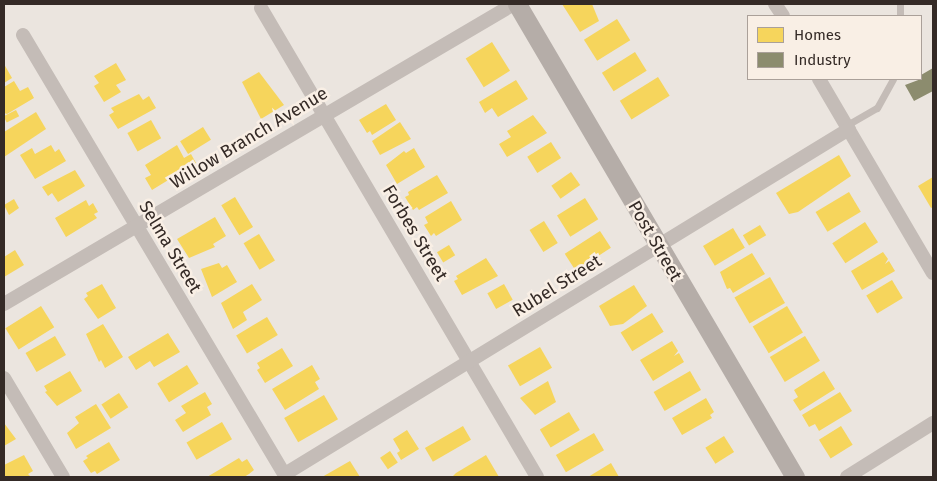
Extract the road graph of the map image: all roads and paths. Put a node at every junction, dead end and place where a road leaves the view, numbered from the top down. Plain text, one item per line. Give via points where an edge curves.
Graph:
1 (515, 4) edge
2 (775, 4) edge
3 (261, 8) dead end
4 (781, 15) edge
5 (23, 35) dead end
6 (820, 80) edge
7 (892, 80) edge
8 (324, 115) junction
9 (848, 127) junction
10 (136, 226) junction
11 (658, 246) junction
12 (933, 273) edge
13 (4, 304) edge
14 (470, 363) junction
15 (4, 378) edge
16 (933, 423) edge
17 (285, 476) edge
18 (63, 477) edge
19 (538, 477) edge
20 (795, 477) edge
21 (847, 477) edge

1 - 8 street, Willow Branch Avenue
1 - 11 street, Post Street
2 - 4 street
3 - 8 street, Forbes Street
5 - 10 street, Selma Street
6 - 9 street
7 - 9 lane via 877,108
8 - 10 street, Willow Branch Avenue
8 - 14 street, Forbes Street
9 - 11 street, Rubel Street
9 - 12 street
10 - 13 street, Willow Branch Avenue
10 - 17 street, Selma Street
11 - 14 street, Rubel Street
11 - 20 street, Post Street
14 - 17 street, Rubel Street
14 - 19 street, Forbes Street
15 - 18 street
16 - 21 street

